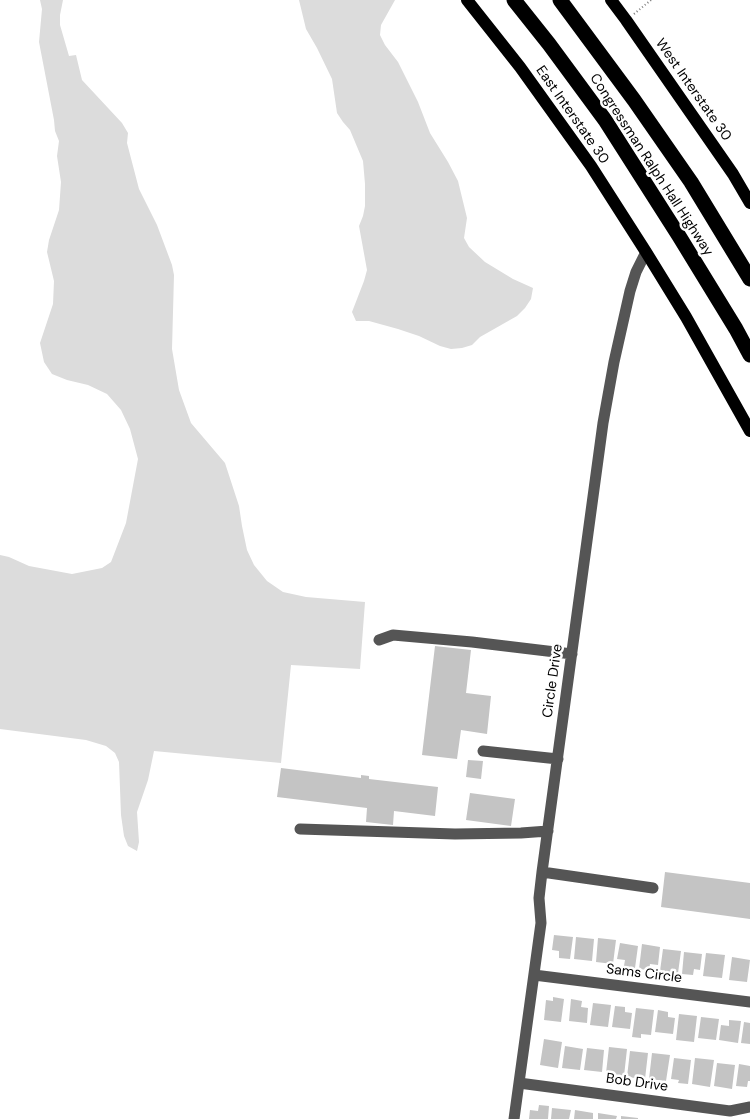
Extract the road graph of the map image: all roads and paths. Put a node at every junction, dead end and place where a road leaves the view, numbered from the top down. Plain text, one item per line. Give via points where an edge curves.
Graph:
1 (468, 0) edge
2 (514, 0) edge
3 (560, 0) edge
4 (611, 0) edge
5 (652, 0) edge
6 (626, 20) junction
7 (750, 203) edge
8 (646, 252) junction
9 (750, 280) edge
10 (750, 355) edge
11 (750, 431) edge
12 (380, 640) dead end
13 (572, 654) junction
14 (483, 751) dead end
15 (558, 760) junction
16 (300, 829) dead end
17 (548, 831) junction
18 (542, 872) junction
19 (653, 888) dead end
20 (534, 975) junction
21 (750, 1002) edge
22 (519, 1083) junction
23 (750, 1107) edge
24 (514, 1119) edge

1 - 8 main road, East Interstate 30 via 591,166
2 - 10 highway, Congressman Ralph Hall Highway via 605,120
3 - 9 highway, Congressman Ralph Hall Highway via 691,182
4 - 6 main road
5 - 6 path
6 - 7 main road, West Interstate 30
8 - 11 main road
8 - 13 street, Circle Drive via 636,272 614,362
12 - 13 street via 393,635
13 - 15 street, Circle Drive
14 - 15 street
15 - 17 street, Circle Drive
16 - 17 street via 455,834
17 - 18 street, Circle Drive
18 - 19 street
18 - 20 street, Circle Drive via 541,923
20 - 21 street, Sams Circle
20 - 22 street, Circle Drive
22 - 23 street, Bob Drive via 730,1111
22 - 24 street, Circle Drive

